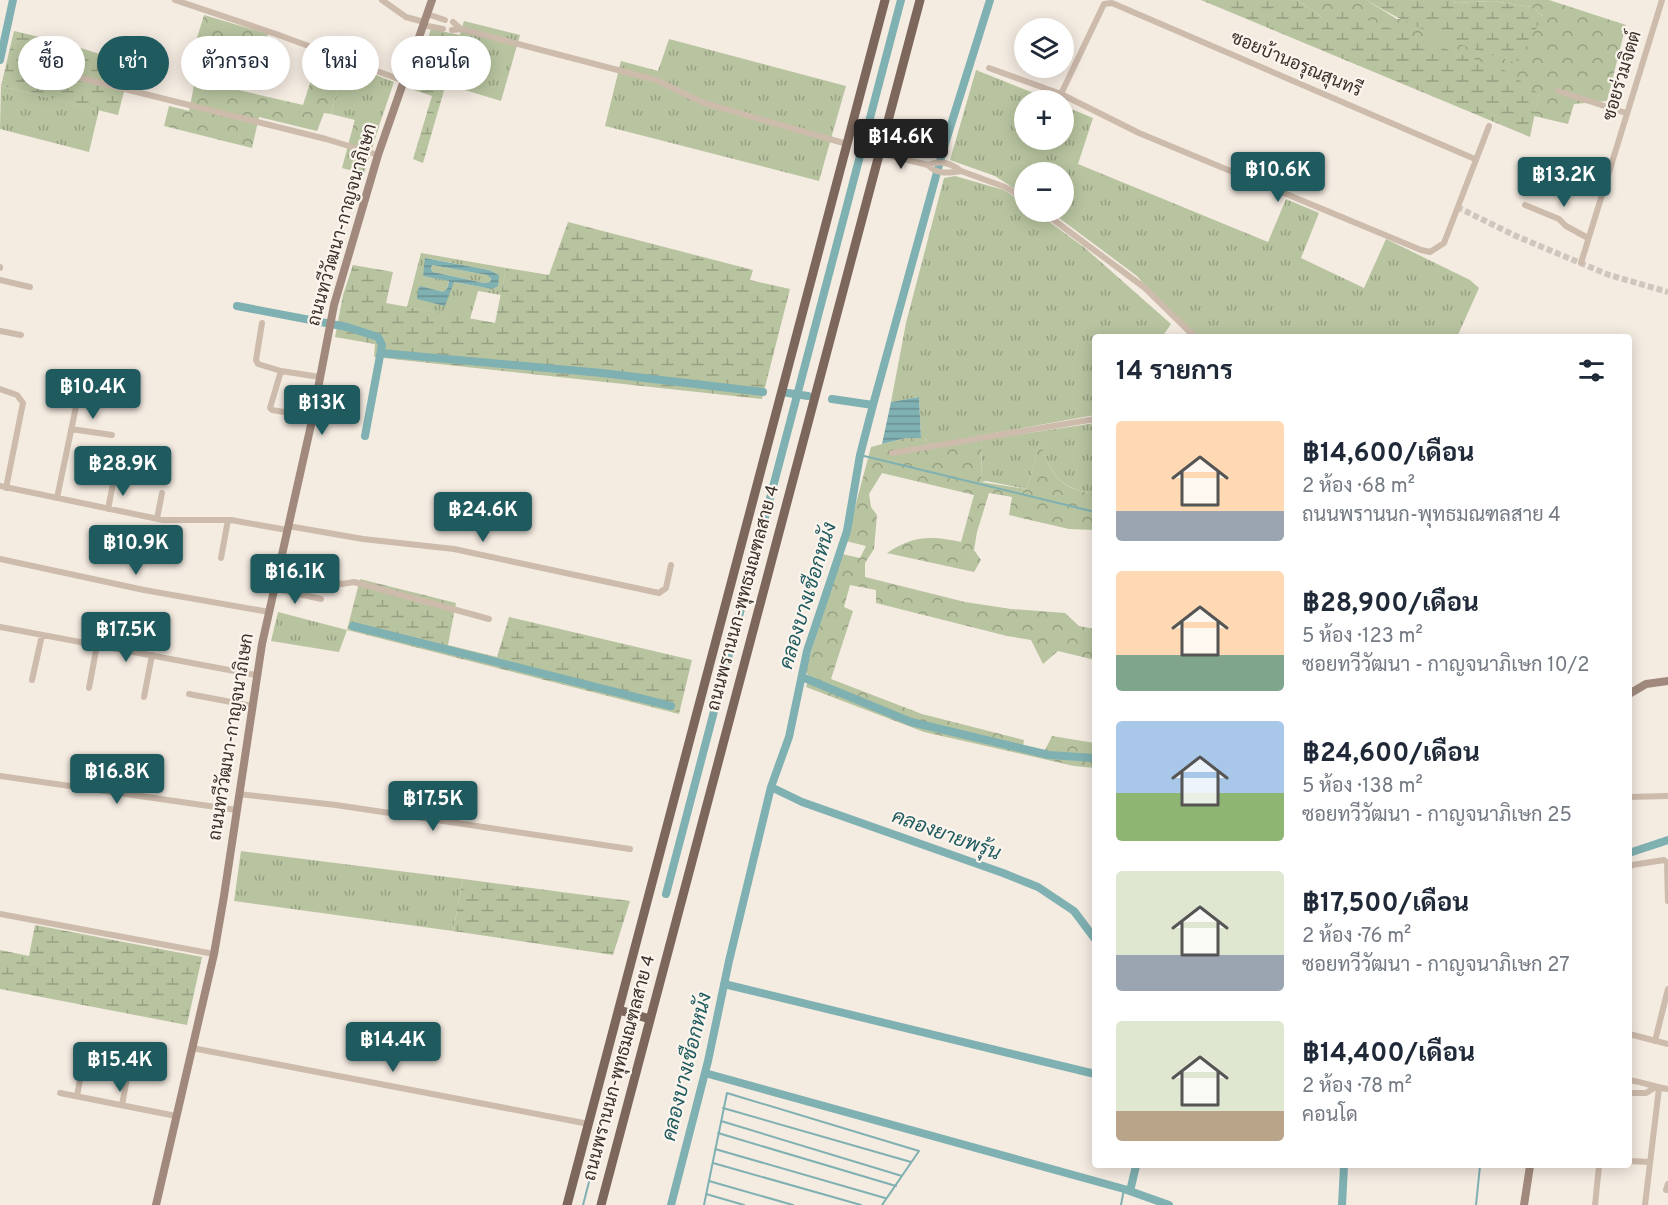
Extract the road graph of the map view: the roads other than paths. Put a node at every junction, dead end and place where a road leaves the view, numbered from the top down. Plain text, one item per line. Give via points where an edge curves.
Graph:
1 (175, 0) edge
2 (382, 0) edge
3 (432, 0) edge
4 (885, 0) edge
5 (920, 0) edge
6 (1662, 0) edge
7 (1101, 2) edge
8 (425, 20) junction
9 (445, 20) dead end
10 (452, 26) dead end
11 (443, 29) dead end
12 (419, 36) edge
13 (989, 68) dead end
14 (391, 76) edge
15 (85, 79) edge
16 (401, 90) edge
17 (1050, 90) edge
18 (1063, 90) edge
19 (1558, 91) dead end
20 (1074, 100) edge
21 (1626, 113) junction
22 (1489, 126) dead end
23 (847, 144) junction
24 (879, 153) junction
25 (378, 155) junction
26 (1475, 159) junction
27 (1014, 192) edge
28 (1525, 205) dead end
29 (1056, 222) edge
30 (1588, 238) junction
31 (1581, 263) dead end
32 (0, 280) edge
33 (30, 287) dead end
34 (261, 323) dead end
35 (0, 331) edge
36 (1192, 334) edge
37 (21, 335) dead end
38 (281, 371) junction
39 (320, 377) junction
40 (0, 389) edge
41 (77, 402) dead end
42 (313, 417) junction
43 (1092, 420) edge
44 (71, 429) junction
45 (112, 435) dead end
46 (892, 453) dead end
47 (114, 479) dead end
48 (3, 487) edge
49 (162, 493) dead end
50 (57, 498) junction
51 (108, 509) junction
52 (157, 519) junction
53 (228, 520) junction
54 (287, 528) junction
55 (220, 558) dead end
56 (0, 560) edge
57 (671, 565) dead end
58 (277, 571) junction
59 (273, 588) junction
60 (321, 599) dead end
61 (268, 612) junction
62 (489, 619) dead end
63 (0, 627) edge
64 (42, 635) junction
65 (97, 645) junction
66 (152, 656) junction
67 (256, 675) junction
68 (32, 680) dead end
69 (1668, 681) edge
70 (88, 688) dead end
71 (1632, 692) edge
72 (189, 694) dead end
73 (144, 697) dead end
74 (252, 706) junction
75 (0, 776) edge
76 (239, 794) junction
77 (1668, 795) edge
78 (1632, 797) edge
79 (237, 810) junction
80 (630, 849) dead end
81 (1632, 865) edge
82 (1668, 901) edge
83 (0, 914) edge
84 (214, 954) junction
85 (1668, 989) edge
86 (619, 1010) junction
87 (650, 1018) junction
88 (1632, 1035) edge
89 (1655, 1041) junction
90 (1668, 1044) edge
91 (192, 1048) junction
92 (84, 1058) dead end
93 (129, 1068) dead end
94 (1632, 1080) edge
95 (1656, 1088) junction
96 (1668, 1089) edge
97 (60, 1093) dead end
98 (1632, 1093) edge
99 (77, 1096) junction
100 (122, 1105) junction
101 (176, 1116) junction
102 (589, 1124) junction
103 (1632, 1161) edge
104 (1650, 1162) junction
105 (1530, 1168) edge
106 (1599, 1168) edge
107 (156, 1205) edge
108 (567, 1205) edge
109 (601, 1205) edge
110 (1524, 1205) edge
111 (1595, 1205) edge
112 (1645, 1205) edge

1 - 14 street
2 - 8 street via 406,17
3 - 8 street, ถนนทวีวัฒนา-กาญจนาภิเษก
4 - 23 main road, ถนนพรานนก-พุทธมณฑลสาย 4
5 - 24 main road, ถนนพรานนก-พุทธมณฑลสาย 4
6 - 21 street, ซอยร่วมจิตต์
7 - 18 street, ซอยบ้านอรุณสุนทรี
7 - 26 street, ซอยบ้านอรุณสุนทรี via 1127,9
8 - 9 street
8 - 11 street
8 - 12 street, ถนนทวีวัฒนา-กาญจนาภิเษก
10 - 23 street via 656,80 704,104
13 - 17 street
15 - 25 street
16 - 25 street, ถนนทวีวัฒนา-กาญจนาภิเษก
19 - 21 street
20 - 26 street via 1139,133 1430,252 1444,243
21 - 30 street, ซอยร่วมจิตต์
22 - 26 street
23 - 86 main road, ถนนพรานนก-พุทธมณฑลสาย 4
24 - 27 street via 931,165 940,172 956,170
24 - 87 main road, ถนนพรานนก-พุทธมณฑลสาย 4
25 - 39 street, ถนนทวีวัฒนา-กาญจนาภิเษก via 333,309
28 - 30 street via 1559,219
29 - 36 street via 1145,288
30 - 31 street, ซอยร่วมจิตต์
32 - 33 street
34 - 38 street via 256,360 261,366
35 - 37 street
38 - 39 street
38 - 42 street via 270,408
39 - 42 street, ถนนทวีวัฒนา-กาญจนาภิเษก
40 - 48 street via 17,395 23,403
41 - 44 street
42 - 54 street, ถนนทวีวัฒนา-กาญจนาภิเษก
43 - 46 street
44 - 45 street
44 - 50 street
47 - 51 street
48 - 50 street
49 - 52 street
50 - 51 street
51 - 52 street
52 - 53 street
53 - 54 street
53 - 55 street
54 - 57 street via 454,549 659,593 666,588
54 - 58 street, ถนนทวีวัฒนา-กาญจนาภิเษก
56 - 61 street
58 - 59 street, ถนนทวีวัฒนา-กาญจนาภิเษก
58 - 62 street via 342,584 354,582
59 - 60 street
59 - 61 street, ถนนทวีวัฒนา-กาญจนาภิเษก
61 - 67 street, ถนนทวีวัฒนา-กาญจนาภิเษก
63 - 64 street
64 - 65 street
64 - 68 street
65 - 66 street
65 - 70 street
66 - 67 street
66 - 73 street
67 - 74 street, ถนนทวีวัฒนา-กาญจนาภิเษก
69 - 71 street via 1646,684
72 - 74 street
74 - 76 street, ถนนทวีวัฒนา-กาญจนาภิเษก
75 - 79 street
76 - 79 street, ถนนทวีวัฒนา-กาญจนาภิเษก
76 - 80 street
77 - 78 street
79 - 84 street, ถนนทวีวัฒนา-กาญจนาภิเษก
81 - 82 street via 1664,860
83 - 84 street
84 - 91 street, ถนนทวีวัฒนา-กาญจนาภิเษก
85 - 89 street
86 - 87 main road
86 - 102 main road, ถนนพรานนก-พุทธมณฑลสาย 4
87 - 109 main road, ถนนพรานนก-พุทธมณฑลสาย 4
88 - 89 street
89 - 90 street
91 - 101 street, ถนนทวีวัฒนา-กาญจนาภิเษก
91 - 102 street
92 - 99 street
93 - 100 street
94 - 95 street
95 - 96 street
95 - 98 street
95 - 104 street
97 - 99 street
99 - 100 street
100 - 101 street
101 - 107 street, ถนนทวีวัฒนา-กาญจนาภิเษก
102 - 108 main road, ถนนพรานนก-พุทธมณฑลสาย 4
103 - 104 street
104 - 112 street
105 - 110 street
106 - 111 street

